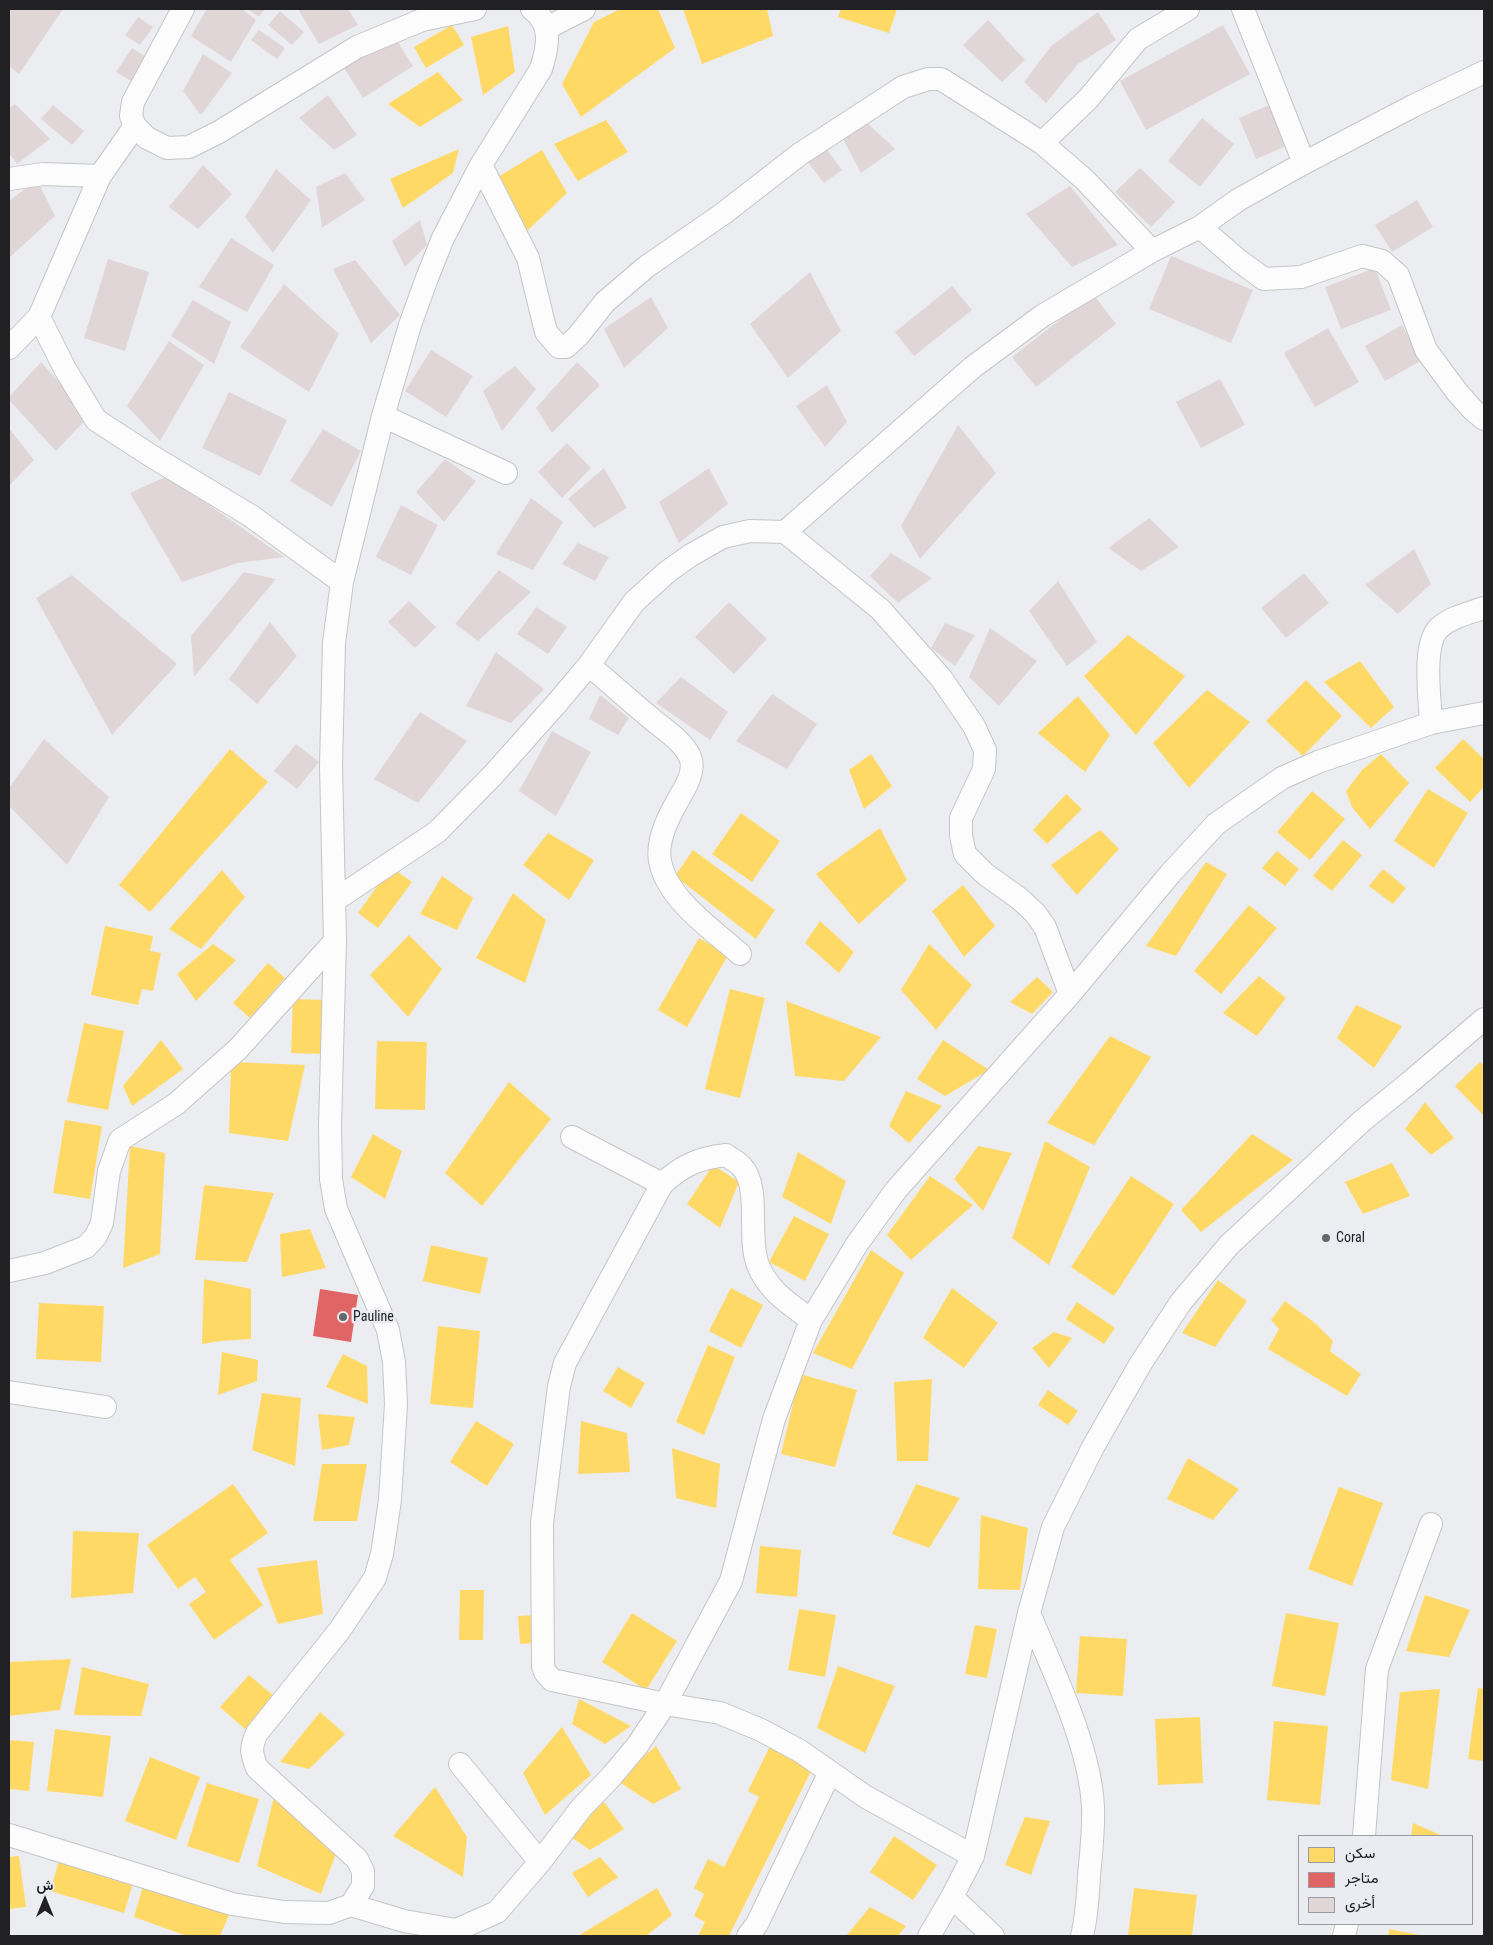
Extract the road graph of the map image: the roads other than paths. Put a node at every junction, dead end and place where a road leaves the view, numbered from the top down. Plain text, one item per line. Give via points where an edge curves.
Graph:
1 (183, 9) edge
2 (475, 9) edge
3 (532, 9) edge
4 (584, 9) edge
5 (1188, 9) edge
6 (1243, 9) edge
7 (547, 28) junction
8 (1484, 72) edge
9 (135, 126) junction
10 (1042, 143) junction
11 (1304, 163) junction
12 (481, 165) junction
13 (100, 176) junction
14 (9, 180) edge
15 (1200, 227) junction
16 (1152, 251) junction
17 (39, 317) junction
18 (9, 348) edge
19 (384, 416) junction
20 (1484, 419) edge
21 (506, 474) dead end
22 (785, 532) junction
23 (342, 582) junction
24 (1484, 608) edge
25 (589, 665) junction
26 (1484, 713) edge
27 (1431, 723) junction
28 (335, 900) junction
29 (335, 941) junction
30 (740, 954) dead end
31 (1070, 994) junction
32 (1484, 1019) edge
33 (572, 1137) dead end
34 (662, 1184) junction
35 (9, 1271) edge
36 (811, 1320) junction
37 (9, 1392) edge
38 (105, 1407) dead end
39 (1431, 1524) dead end
40 (1029, 1613) junction
41 (665, 1704) junction
42 (460, 1764) dead end
43 (830, 1772) junction
44 (9, 1835) edge
45 (1364, 1835) edge
46 (972, 1856) junction
47 (540, 1862) junction
48 (952, 1897) junction
49 (350, 1905) junction
50 (748, 1936) edge
51 (929, 1936) edge
52 (992, 1936) edge
53 (1082, 1936) edge

1 - 9 street via 133,102 131,116
2 - 9 street via 422,20 357,47 189,147 166,148 147,138
3 - 7 street
4 - 7 street
5 - 10 street via 1138,40 1088,99
6 - 11 street
7 - 12 street via 545,56 540,69
8 - 11 street
9 - 13 street
10 - 12 street via 941,79 928,79 903,87 800,154 724,213 646,267 605,302 578,336 566,347 559,348 546,332 528,258
10 - 16 street via 1085,180
11 - 15 street via 1238,200
12 - 19 street via 443,238 427,278
13 - 14 street via 43,174
13 - 17 street
15 - 16 street
15 - 20 street via 1264,279 1301,277 1362,256 1382,261 1398,275 1426,350 1473,410
16 - 22 street via 1042,316 973,367
17 - 18 street
17 - 23 street via 96,420 250,516
19 - 21 street
19 - 23 street
22 - 25 street via 750,531 723,537 691,555 634,602
22 - 31 street via 880,609 941,678 974,726 985,750 984,769 961,818 965,854 1035,913 1045,927
23 - 28 street via 336,625 331,766
24 - 27 street via 1456,617 1439,628 1432,638 1429,667
25 - 28 street via 493,776 437,832
25 - 30 street via 674,738 691,759 685,788 670,814 660,843 660,860 668,883 677,896
26 - 27 street
27 - 31 street via 1318,762 1282,778 1216,824
28 - 29 street
29 - 35 street via 238,1049 176,1104 120,1140 108,1171 102,1223 91,1242 45,1263
29 - 49 street via 331,1179 336,1209 388,1330 394,1362 396,1404 390,1500 375,1578 339,1632 258,1733 251,1754 258,1768 356,1859 363,1871 363,1886
31 - 36 street via 896,1190 857,1244
32 - 40 street via 1362,1122 1229,1245 1181,1302 1140,1362 1053,1527
33 - 34 street
34 - 36 street via 678,1170 716,1156 726,1155 742,1167 749,1179 753,1208 752,1240 758,1264 781,1298
34 - 41 street via 565,1363 542,1523 542,1615 543,1666 552,1680
36 - 41 street via 774,1419 732,1581
37 - 38 street
39 - 45 street via 1377,1669
40 - 46 street
40 - 53 street via 1079,1737 1088,1773 1093,1807 1092,1841 1086,1922
41 - 43 street via 720,1713 800,1751
41 - 47 street via 637,1746 582,1807
42 - 47 street
43 - 46 street via 866,1797
43 - 50 street via 757,1924
44 - 49 street via 232,1904 284,1912 329,1913
46 - 48 street
47 - 49 street via 497,1912 456,1930 404,1921
48 - 51 street
48 - 52 street

